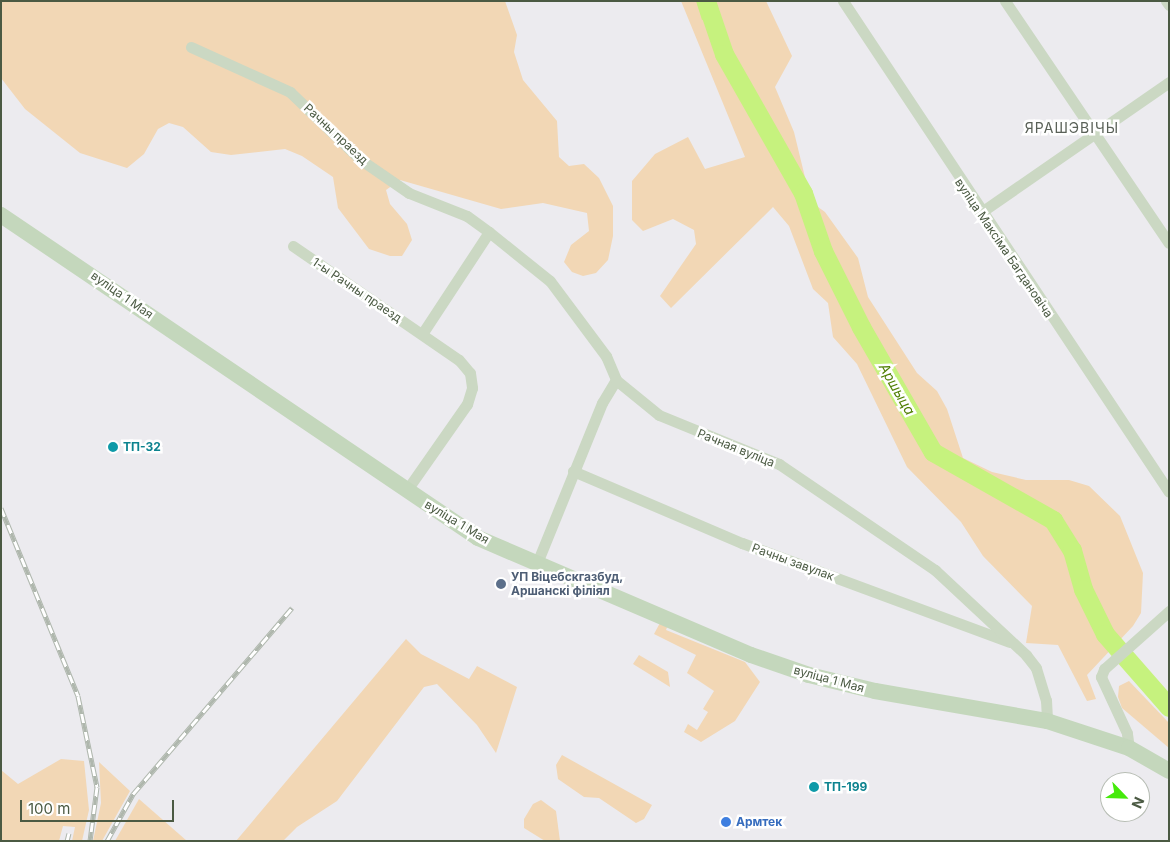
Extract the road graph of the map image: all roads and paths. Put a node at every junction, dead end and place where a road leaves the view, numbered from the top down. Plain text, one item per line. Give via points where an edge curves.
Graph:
1 (843, 1) edge
2 (1005, 1) edge
3 (1166, 1) edge
4 (1169, 5) edge
5 (191, 47) dead end
6 (1169, 82) edge
7 (1094, 133) junction
8 (980, 213) junction
9 (1, 215) edge
10 (489, 232) junction
11 (1169, 243) edge
12 (293, 246) dead end
13 (422, 334) junction
14 (616, 380) junction
15 (573, 472) junction
16 (406, 491) junction
17 (1169, 492) edge
18 (537, 563) junction
19 (1169, 611) edge
20 (1015, 645) junction
21 (1047, 721) junction
22 (1129, 748) junction
23 (1169, 771) edge

1 - 8 street, вуліца Максіма Багдановіча
2 - 7 street
3 - 4 street
5 - 10 street, Рачны праезд via 290,92 361,160 409,193 467,216
6 - 7 street
7 - 8 street
7 - 11 street
8 - 17 street, вуліца Максіма Багдановіча
9 - 16 street, вуліца 1 Мая via 40,238
10 - 13 street
10 - 14 street, Рачны праезд via 550,281 606,356
12 - 13 street, 1-ы Рачны праезд
13 - 16 street, 1-ы Рачны праезд via 459,360 470,373 472,388 467,404
14 - 15 street via 602,402
14 - 20 street, Рачная вуліца via 660,415 779,464 935,570
15 - 18 street
15 - 20 street, Рачны завулак via 742,543
16 - 18 street, вуліца 1 Мая via 478,538
18 - 21 street, вуліца 1 Мая via 751,655 809,675 895,695
19 - 22 street via 1101,677 1127,733
20 - 21 street, Рачная вуліца via 1036,668 1046,700
21 - 22 street, вуліца 1 Мая
22 - 23 street, вуліца 1 Мая

